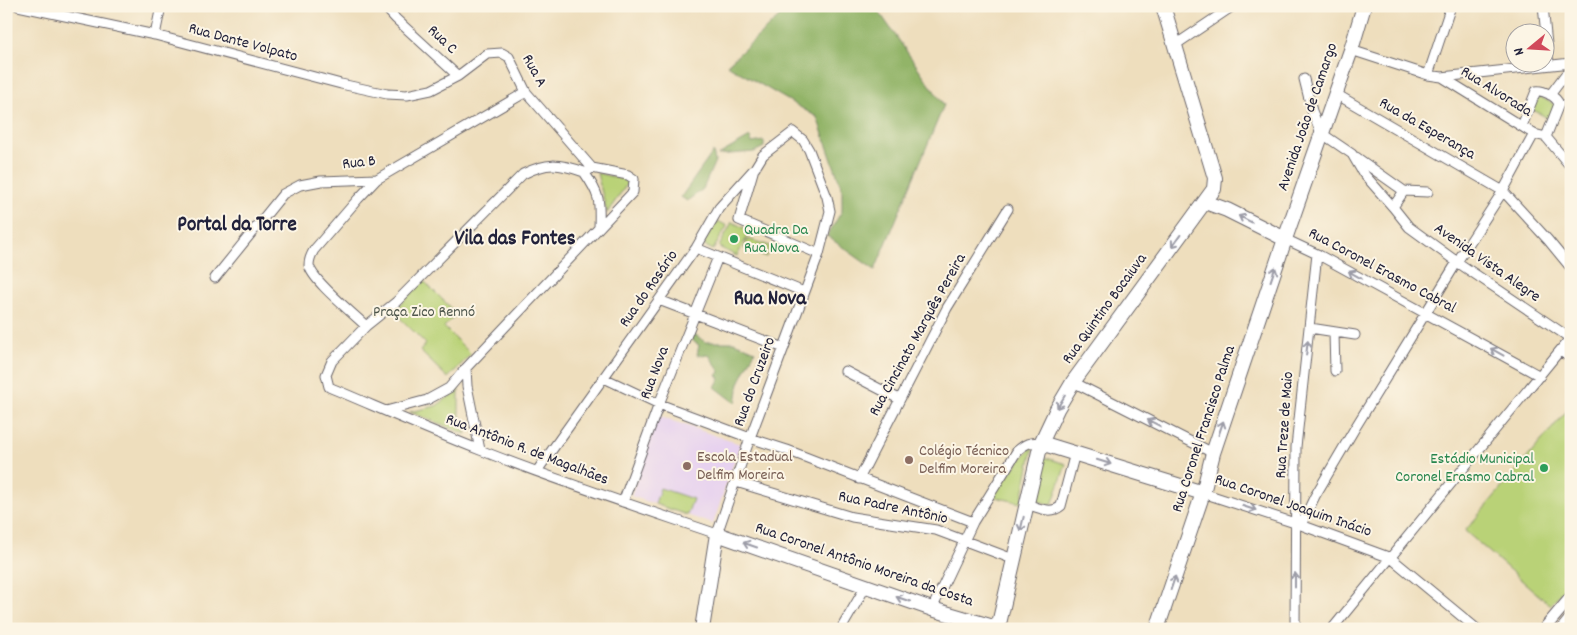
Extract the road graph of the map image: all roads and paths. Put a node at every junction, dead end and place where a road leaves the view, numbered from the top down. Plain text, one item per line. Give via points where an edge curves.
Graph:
1 (18, 6) edge
2 (161, 6) edge
3 (384, 6) edge
4 (1163, 6) edge
5 (1233, 6) edge
6 (1364, 6) edge
7 (1451, 6) edge
8 (1543, 6) edge
9 (1545, 22) edge
10 (155, 35) junction
11 (1175, 45) junction
12 (1351, 50) junction
13 (1568, 63) edge
14 (1554, 64) edge
15 (1504, 69) edge
16 (1428, 74) junction
17 (458, 76) junction
18 (1568, 76) edge
19 (1442, 77) junction
20 (1304, 79) dead end
21 (431, 90) joint
22 (526, 92) junction
23 (1336, 94) junction
24 (1550, 95) junction
25 (1522, 126) junction
26 (793, 132) joint
27 (1321, 133) junction
28 (1534, 134) junction
29 (1546, 138) junction
30 (1352, 154) junction
31 (1571, 167) edge
32 (754, 168) junction
33 (588, 170) junction
34 (377, 179) junction
35 (1404, 191) junction
36 (1503, 191) junction
37 (1428, 192) dead end
38 (1205, 202) junction
39 (1393, 207) junction
40 (1008, 209) dead end
41 (600, 227) junction
42 (1285, 239) junction
43 (696, 248) junction
44 (819, 254) junction
45 (1317, 254) junction
46 (718, 257) junction
47 (1457, 262) junction
48 (1571, 268) edge
49 (215, 278) dead end
50 (804, 292) junction
51 (659, 300) junction
52 (1426, 313) junction
53 (694, 314) junction
54 (366, 326) junction
55 (1310, 328) junction
56 (1334, 333) junction
57 (1355, 336) dead end
58 (1570, 337) edge
59 (784, 348) junction
60 (1560, 351) junction
61 (1571, 358) edge
62 (466, 368) junction
63 (845, 370) dead end
64 (1335, 371) dead end
65 (1540, 376) junction
66 (604, 378) junction
67 (1073, 382) junction
68 (899, 399) junction
69 (659, 404) junction
70 (386, 411) junction
71 (750, 438) junction
72 (1041, 442) junction
73 (480, 450) junction
74 (1076, 453) junction
75 (1213, 453) junction
76 (537, 471) junction
77 (859, 479) junction
78 (736, 482) junction
79 (1203, 493) junction
80 (622, 502) junction
81 (1026, 504) junction
82 (973, 522) junction
83 (1298, 524) junction
84 (717, 534) junction
85 (965, 542) junction
86 (1391, 558) junction
87 (1014, 559) junction
88 (866, 586) junction
89 (1571, 597) edge
90 (932, 609) junction
91 (1561, 609) junction
92 (1571, 617) edge
93 (998, 628) edge
94 (1333, 628) edge
95 (702, 629) edge
96 (841, 629) edge
97 (1157, 629) edge
98 (1295, 629) edge
99 (1477, 629) edge
100 (1544, 629) edge
101 (1562, 629) edge

1 - 10 street, Rua Dante Volpato
2 - 10 street
3 - 17 street, Rua C
4 - 11 main road, Rua Quintino Bocaiuva
5 - 11 street
6 - 12 main road, Avenida João de Camargo
7 - 16 street
8 - 9 street
10 - 21 street, Rua Dante Volpato via 388,94 407,96
11 - 38 main road, Rua Quintino Bocaiuva via 1215,178 1214,189
12 - 16 street
12 - 23 main road, Avenida João de Camargo
13 - 14 street
13 - 18 street
15 - 19 street
16 - 19 street
17 - 21 street, Rua A
17 - 22 street, Rua A via 487,54 502,54 509,56
18 - 24 street
19 - 25 street, Rua Alvorada
20 - 27 street
22 - 33 street, Rua A
22 - 34 street, Rua B
23 - 27 main road, Avenida João de Camargo
23 - 36 street, Rua da Esperança
24 - 25 street via 1536,91
24 - 29 street via 1559,104
25 - 28 street, Rua Alvorada
26 - 32 street, Rua do Rosário via 763,155
26 - 44 street, Rua do Cruzeiro via 809,150 830,211
27 - 30 street, Avenida Vista Alegre
27 - 42 main road, Avenida João de Camargo
28 - 29 street, Rua Alvorada
28 - 36 street
29 - 31 street
30 - 35 street, Avenida Vista Alegre
30 - 39 street, Avenida Vista Alegre via 1363,173
32 - 43 street, Rua do Rosário via 719,208
32 - 44 street via 738,220
33 - 41 street, Rua A via 600,201
33 - 41 street via 628,175 634,179 632,192
33 - 54 street via 549,164 523,174 396,302
34 - 49 street, Rua B via 321,181 300,185 284,194
34 - 54 street via 314,250 309,266 317,280
35 - 37 street
35 - 39 street
36 - 47 street
36 - 48 street, Rua da Esperança
42 -> 38 main road, Rua Coronel Erasmo Cabral
38 -> 67 main road, Rua Quintino Bocaiuva
39 - 47 street, Avenida Vista Alegre via 1408,227
40 - 68 street, Rua Cincinato Marquês Pereira via 947,308
41 - 62 street
42 - 45 street, Rua Coronel Erasmo Cabral
75 -> 42 main road, Rua Coronel Francisco Palma
43 - 46 street
43 - 51 street, Rua do Rosário
44 - 50 street, Rua do Cruzeiro
52 -> 45 street, Rua Coronel Erasmo Cabral
45 - 55 street, Rua Treze de Maio
46 - 50 street
46 - 53 street, Rua Nova
47 - 52 street
47 - 58 street, Avenida Vista Alegre
50 - 59 street, Rua do Cruzeiro
51 - 53 street
51 - 66 street, Rua do Rosário
65 -> 52 street, Rua Coronel Erasmo Cabral
52 - 83 street
53 - 59 street
53 - 69 street, Rua Nova
54 - 70 street, Rua Antônio R. de Magalhães via 332,361 326,376 329,387
55 - 56 street
83 -> 55 street, Rua Treze de Maio via 1296,447
56 - 57 street
56 - 64 street
58 - 60 street
59 - 71 street, Rua do Cruzeiro
60 - 61 street
60 - 65 street
62 - 70 street via 449,388 427,400
62 - 73 street
63 - 68 street
65 - 86 street
66 - 69 street
66 - 76 street, Rua do Rosário
67 -> 72 main road, Rua Quintino Bocaiuva
75 -> 67 street
68 - 77 street, Rua Cincinato Marquês Pereira
69 - 71 street
69 - 80 street, Rua Nova
70 - 73 street, Rua Antônio R. de Magalhães
71 - 77 street
71 - 78 street, Rua do Cruzeiro
72 - 74 main road, Rua Coronel Joaquim Inácio
72 - 81 main road, Rua Quintino Bocaiuva
72 - 82 street via 1023,445 1017,452
73 - 76 street, Rua Antônio R. de Magalhães
74 -> 79 main road, Rua Coronel Joaquim Inácio
74 - 81 street via 1061,506 1050,510
75 - 79 main road, Rua Coronel Francisco Palma
76 - 80 street, Rua Antônio R. de Magalhães
77 - 82 street
78 - 84 street, Rua do Cruzeiro
78 - 85 street, Rua Padre Antônio via 852,516 936,530
79 -> 83 street, Rua Coronel Joaquim Inácio
97 -> 79 main road, Rua Coronel Francisco Palma
80 - 84 street, Rua Antônio R. de Magalhães
81 -> 87 main road, Rua Quintino Bocaiuva
82 - 85 street
83 - 86 street, Rua Coronel Joaquim Inácio
98 -> 83 street, Rua Treze de Maio
88 -> 84 main road, Rua Coronel Antônio Moreira da Costa
84 - 95 main road
85 - 87 street, Rua Padre Antônio
85 - 90 street
86 - 94 street
86 - 99 street, Rua Coronel Joaquim Inácio
87 - 93 main road, Rua Quintino Bocaiuva
90 -> 88 main road, Rua Coronel Antônio Moreira da Costa
88 - 96 street
89 - 91 street
90 - 93 main road, Rua Coronel Antônio Moreira da Costa
91 - 92 street
91 - 100 street
92 - 101 street

